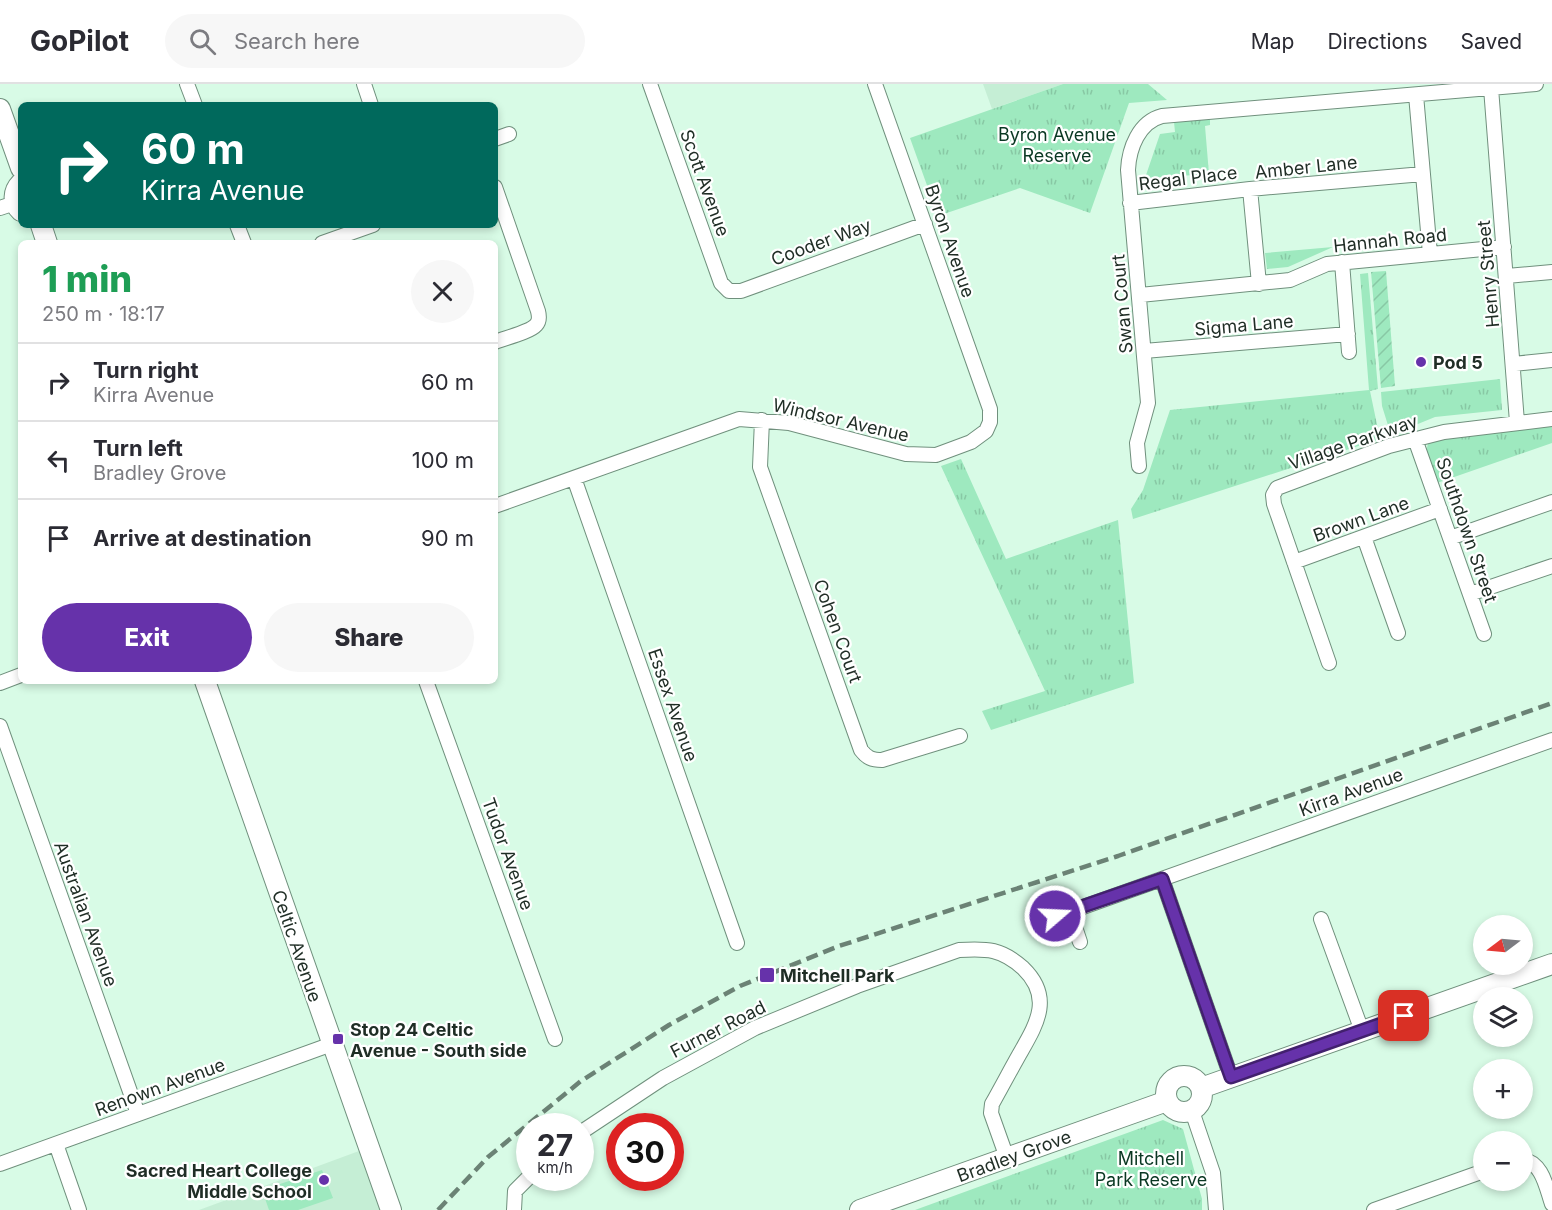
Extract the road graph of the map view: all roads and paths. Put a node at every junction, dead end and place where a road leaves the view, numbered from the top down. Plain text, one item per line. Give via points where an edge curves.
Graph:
1 (187, 84) edge
2 (364, 84) edge
3 (650, 84) edge
4 (876, 84) edge
5 (1536, 84) edge
6 (1460, 87) edge
7 (1491, 88) junction
8 (1416, 95) junction
9 (194, 102) edge
10 (370, 102) edge
11 (0, 109) edge
12 (509, 134) dead end
13 (498, 138) edge
14 (18, 160) edge
15 (1423, 174) junction
16 (18, 186) edge
17 (1250, 189) junction
18 (498, 196) edge
19 (1130, 203) junction
20 (12, 207) edge
21 (925, 224) junction
22 (365, 228) edge
23 (331, 240) edge
24 (1504, 247) junction
25 (1430, 254) junction
26 (1342, 262) junction
27 (1552, 272) edge
28 (1507, 276) junction
29 (1259, 284) junction
30 (729, 291) joint
31 (1140, 295) junction
32 (1347, 334) junction
33 (498, 341) edge
34 (1144, 351) junction
35 (1349, 352) dead end
36 (1552, 360) edge
37 (1513, 364) junction
38 (990, 409) joint
39 (1552, 419) edge
40 (762, 420) junction
41 (1517, 422) junction
42 (1415, 439) junction
43 (1139, 466) dead end
44 (574, 478) junction
45 (1552, 502) edge
46 (498, 505) edge
47 (1440, 509) junction
48 (1364, 537) junction
49 (1450, 538) junction
50 (1294, 562) junction
51 (1552, 566) edge
52 (1470, 594) junction
53 (1398, 633) dead end
54 (1484, 634) dead end
55 (1329, 663) dead end
56 (18, 676) edge
57 (0, 683) edge
58 (206, 684) edge
59 (427, 684) edge
60 (0, 726) edge
61 (960, 736) dead end
62 (1552, 740) edge
63 (1162, 879) junction
64 (1070, 912) junction
65 (1055, 916) dead end
66 (1321, 919) dead end
67 (1080, 942) dead end
68 (737, 944) dead end
69 (1552, 964) edge
70 (1362, 1031) junction
71 (555, 1039) dead end
72 (332, 1044) junction
73 (1231, 1077) junction
74 (1201, 1088) junction
75 (1167, 1101) junction
76 (1192, 1111) junction
77 (138, 1114) junction
78 (594, 1124) edge
79 (56, 1144) junction
80 (1007, 1158) junction
81 (0, 1164) edge
82 (1533, 1164) edge
83 (1473, 1175) edge
84 (516, 1190) edge
85 (1552, 1204) edge
86 (80, 1210) edge
87 (391, 1210) edge
88 (514, 1210) edge
89 (860, 1210) edge
90 (1216, 1210) edge
91 (1374, 1210) edge

1 - 9 street
2 - 10 street
3 - 30 street, Scott Avenue via 721,283
4 - 21 street, Byron Avenue
5 - 7 street
6 - 7 street
6 - 8 street
7 - 24 street, Henry Street
8 - 15 street
8 - 19 street, Swan Court via 1151,119 1129,154
11 - 14 street
12 - 13 street
15 - 17 street, Amber Lane
15 - 25 street
16 - 20 street
17 - 19 street, Regal Place
17 - 29 street, Amber Lane
18 - 33 street via 539,319 530,329
19 - 31 street, Swan Court
21 - 30 street, Cooder Way via 741,291
21 - 38 street, Byron Avenue
22 - 23 street
24 - 25 street, Hannah Road
24 - 28 street, Henry Street
25 - 26 street, Hannah Road
26 - 29 street, Hannah Road via 1327,264 1290,280
26 - 32 street
27 - 28 street
28 - 37 street, Henry Street
29 - 31 street, Hannah Road
31 - 34 street, Swan Court
32 - 34 street, Sigma Lane
32 - 35 street
34 - 43 street, Swan Court via 1148,403 1137,443
36 - 37 street
37 - 41 street, Henry Street
38 - 40 street, Windsor Avenue via 986,431 971,442 936,455 906,454 789,423
39 - 41 street
40 - 44 street, Windsor Avenue via 739,419
40 - 61 street, Cohen Court via 760,467 861,750 873,760 882,760
41 - 42 street, Village Parkway
42 - 47 street, Southdown Street
42 - 50 street, Village Parkway via 1277,488 1274,504
44 - 46 street, Windsor Avenue
44 - 68 street, Essex Avenue
45 - 49 street
47 - 48 street, Brown Lane
47 - 49 street, Southdown Street
48 - 50 street, Brown Lane
48 - 53 street
49 - 52 street, Southdown Street
50 - 55 street, Village Parkway
51 - 52 street
52 - 54 street, Southdown Street
56 - 57 street
58 - 72 street, Celtic Avenue
59 - 71 street, Tudor Avenue
60 - 77 street, Australian Avenue
62 - 63 street, Kirra Avenue
63 - 64 street, Kirra Avenue
63 - 73 street
64 - 65 street, Kirra Avenue
64 - 67 street
66 - 70 street
69 - 70 street
70 - 73 street
72 - 77 street, Renown Avenue
72 - 87 street, Celtic Avenue
73 - 74 street
74 - 75 street via 1188,1077 1176,1078 1167,1088
74 - 76 street via 1199,1104
75 - 76 street via 1178,1111
75 - 80 street, Bradley Grove
76 - 90 street via 1213,1173
77 - 79 street, Renown Avenue
78 - 80 street, Furner Road via 663,1078 755,1028 857,986 959,950 977,949 998,951 1015,961 1038,991 1037,1023 992,1104 991,1113
79 - 81 street, Renown Avenue
79 - 86 street
80 - 89 street, Bradley Grove
82 - 85 street via 1540,1171
83 - 91 street
84 - 88 street

